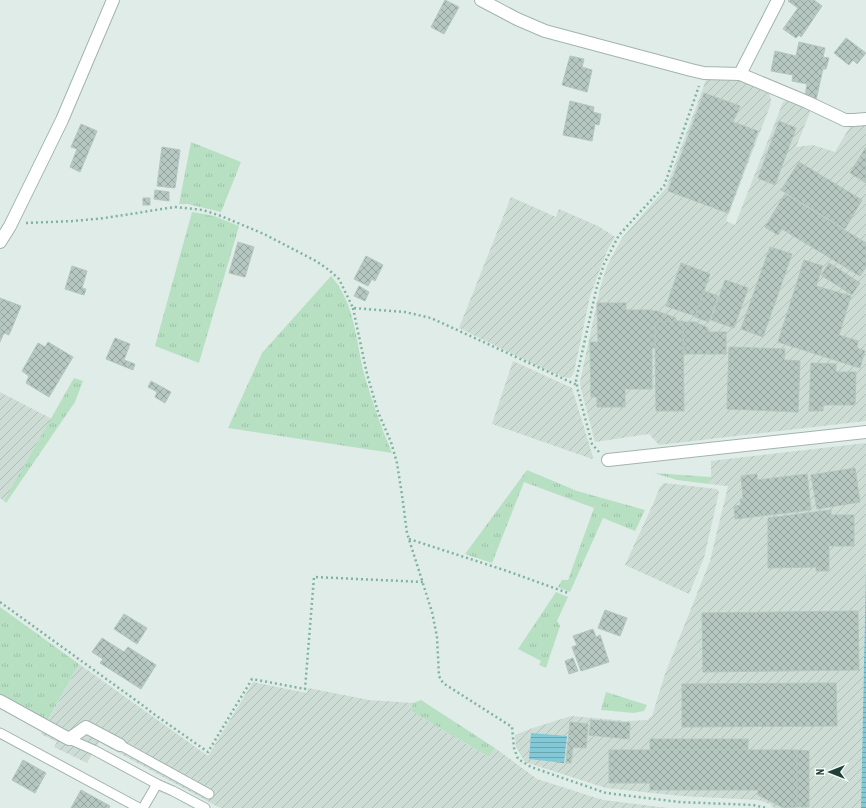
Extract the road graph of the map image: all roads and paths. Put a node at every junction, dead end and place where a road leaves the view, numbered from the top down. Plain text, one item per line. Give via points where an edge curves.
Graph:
1 (113, 0) edge
2 (481, 0) edge
3 (778, 0) edge
4 (704, 73) junction
5 (740, 74) junction
6 (866, 119) edge
7 (10, 224) junction
8 (0, 242) edge
9 (353, 308) junction
10 (577, 385) junction
11 (866, 432) edge
12 (608, 460) joint
13 (409, 539) junction
14 (423, 582) junction
15 (568, 593) dead end
16 (0, 602) edge
17 (0, 701) edge
18 (0, 733) edge
19 (69, 739) junction
20 (120, 745) joint
21 (156, 784) junction
22 (209, 794) dead end
23 (139, 808) edge
24 (143, 808) edge
25 (205, 808) edge
26 (766, 808) edge

1 - 7 street via 62,120
2 - 4 street via 545,31
3 - 5 street
4 - 5 street
4 - 10 path via 664,186 620,235 604,264 588,322
5 - 6 street via 845,120
7 - 8 street
7 - 9 path via 97,219 175,207 203,210 264,234 316,261 339,279
9 - 10 path via 405,312 432,318
9 - 13 path via 367,374 397,463 406,533
10 - 12 path via 592,444
11 - 12 street
13 - 14 path
13 - 15 path
14 - 16 path via 314,577 305,689 252,679 208,752
14 - 26 path via 437,637 439,676 443,682 512,728 518,759 531,767 606,793 679,802 753,805
17 - 19 street
18 - 23 lane
19 - 20 street via 86,728
19 - 21 lane
20 - 22 lane
21 - 24 lane
21 - 25 lane

